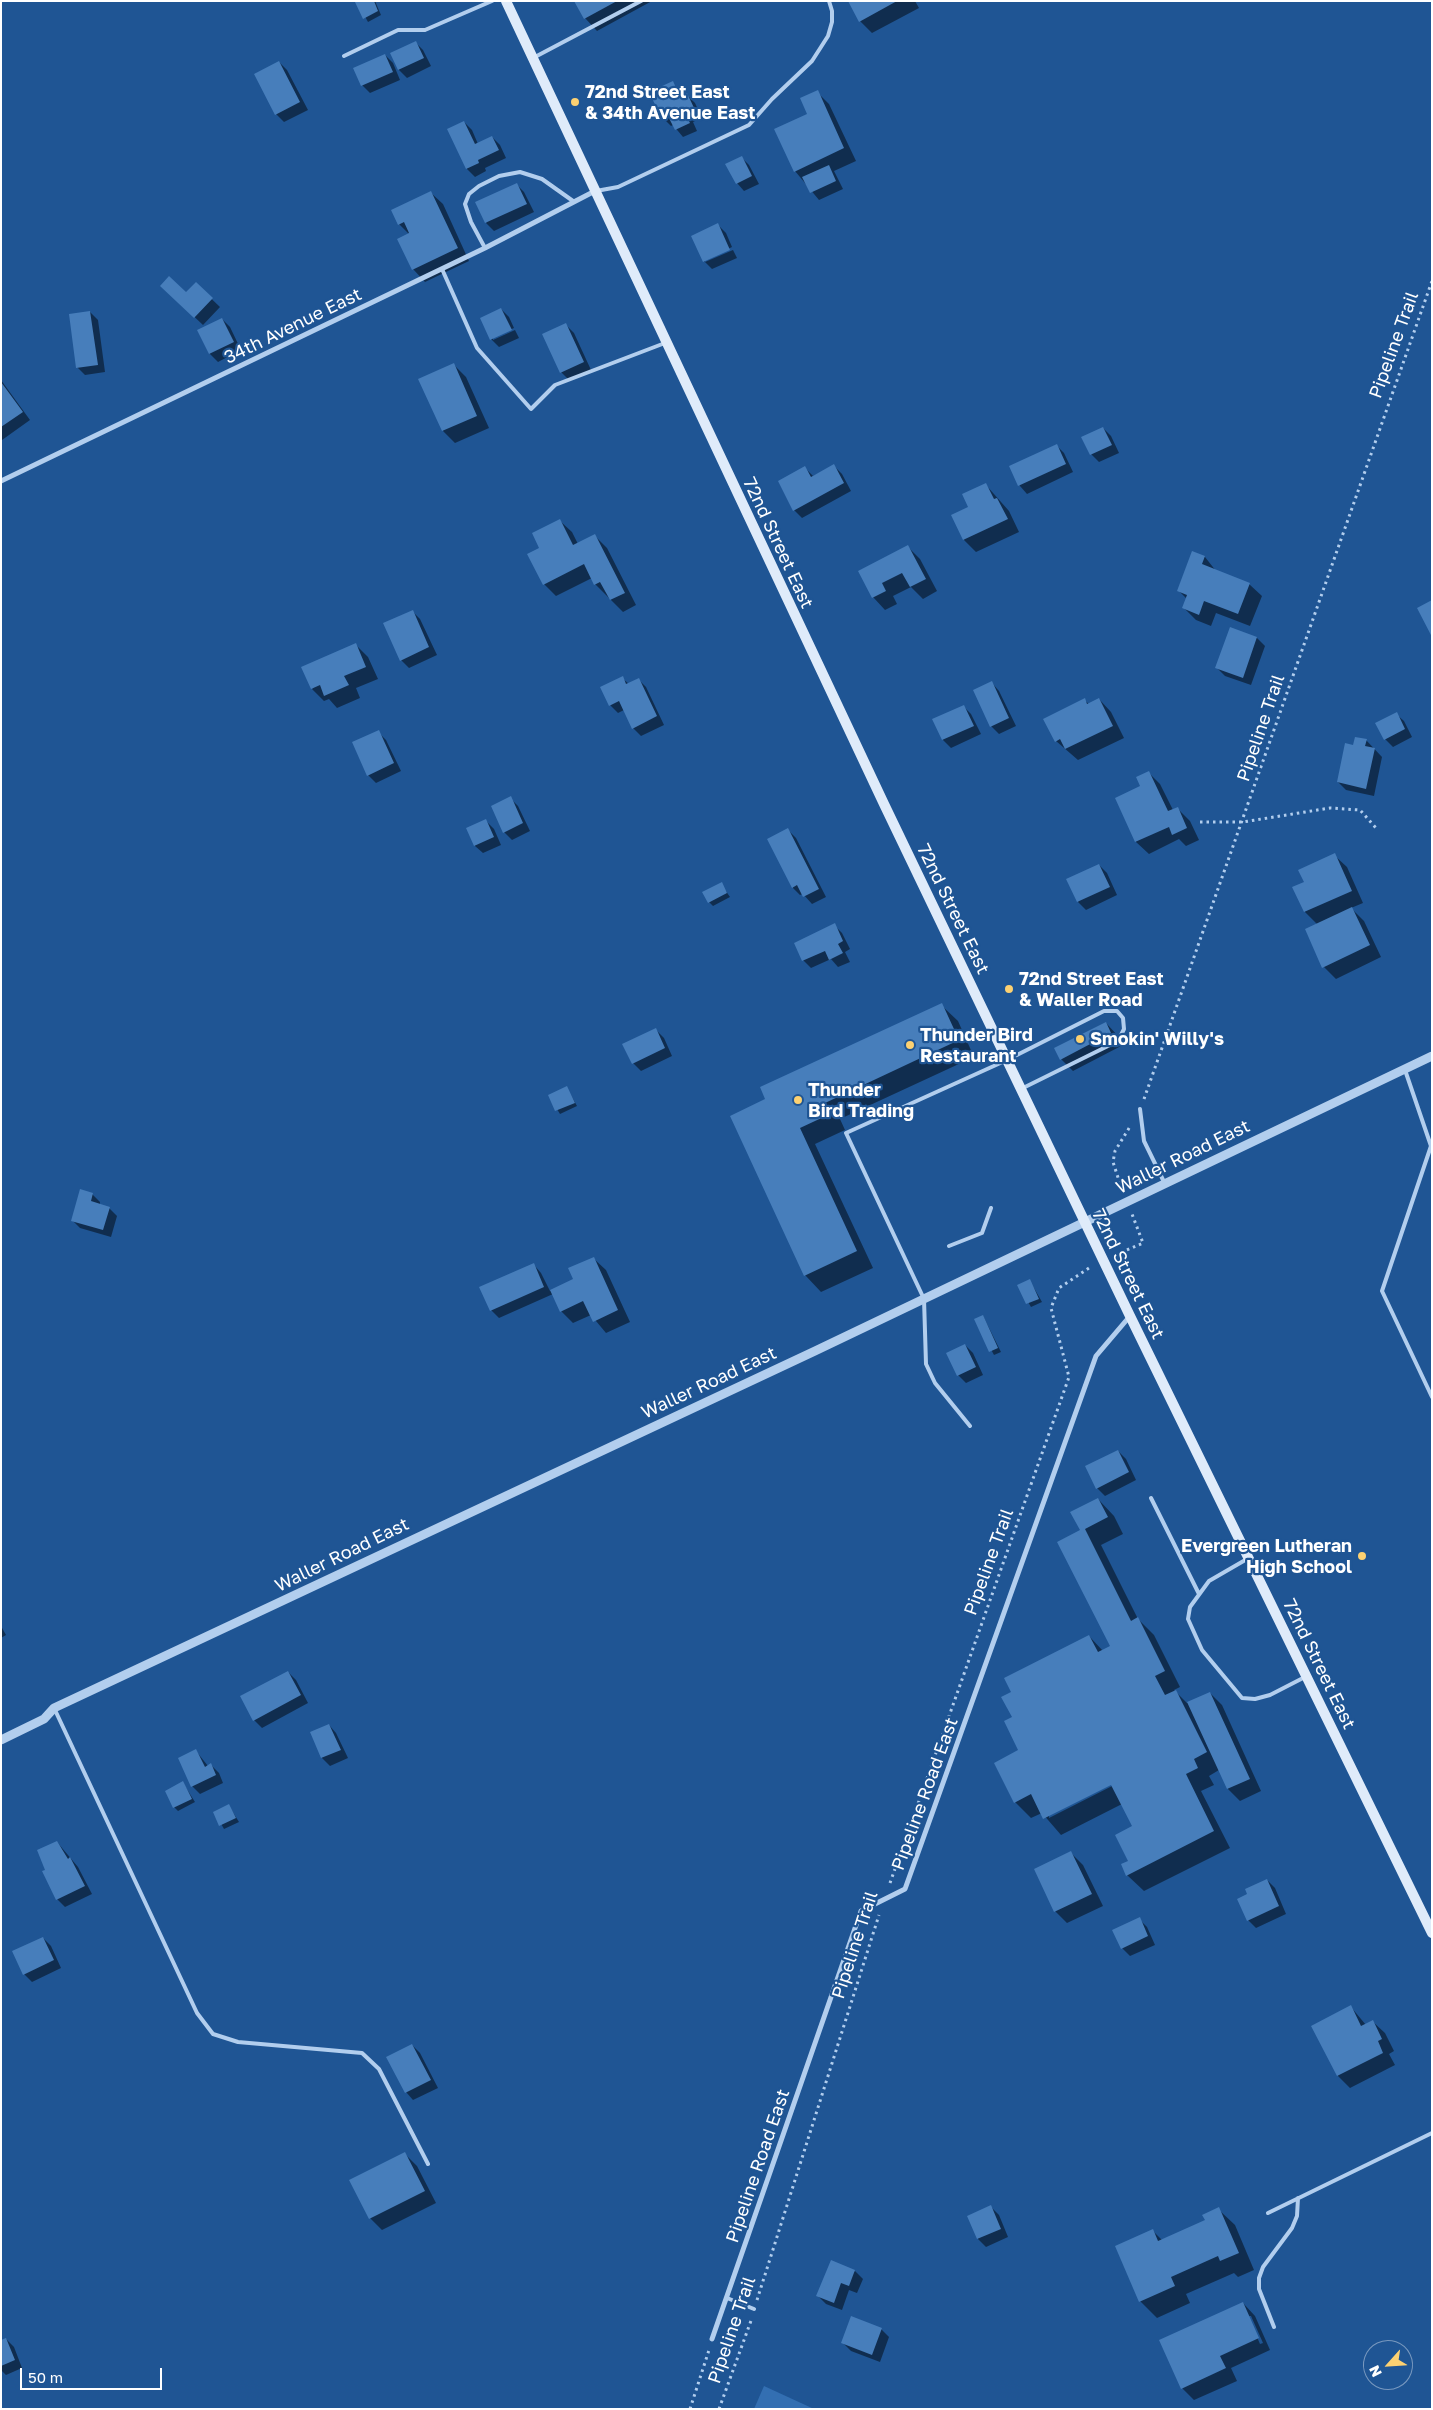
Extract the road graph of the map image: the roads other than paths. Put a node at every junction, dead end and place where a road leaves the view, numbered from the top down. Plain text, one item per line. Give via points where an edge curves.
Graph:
1 (492, 1) edge
2 (506, 1) edge
3 (641, 1) edge
4 (829, 1) edge
5 (344, 56) dead end
6 (533, 58) junction
7 (595, 191) junction
8 (574, 201) junction
9 (485, 248) junction
10 (442, 269) junction
11 (665, 343) junction
12 (1, 481) edge
13 (1432, 1056) edge
14 (1007, 1060) junction
15 (1404, 1069) junction
16 (1020, 1088) junction
17 (1140, 1109) road end
18 (1165, 1184) junction
19 (991, 1208) dead end
20 (1084, 1221) junction
21 (949, 1246) dead end
22 (924, 1299) junction
23 (1130, 1316) junction
24 (1432, 1397) edge
25 (970, 1426) dead end
26 (1151, 1498) dead end
27 (1249, 1558) junction
28 (1199, 1594) junction
29 (1307, 1676) junction
30 (54, 1708) junction
31 (1, 1740) edge
32 (1432, 1932) edge
33 (1432, 2133) edge
34 (428, 2164) dead end
35 (1298, 2198) junction
36 (1268, 2213) dead end
37 (727, 2298) junction
38 (754, 2309) road end
39 (1274, 2327) dead end
40 (712, 2339) road end

1 - 5 lane via 425,30 398,30
2 - 6 main road, 72nd Street East
3 - 6 lane
4 - 7 lane via 832,22 822,47 748,125 618,187
6 - 7 main road, 72nd Street East
7 - 8 street, 34th Avenue East
7 - 11 main road, 72nd Street East
8 - 9 street, 34th Avenue East
8 - 9 lane via 542,180 520,172 499,176 478,186 469,194 465,204
9 - 10 street, 34th Avenue East
10 - 11 lane via 477,348 531,409 556,385
10 - 12 street, 34th Avenue East
11 - 14 main road, 72nd Street East
13 - 15 street, Waller Road East
14 - 16 main road, 72nd Street East
14 - 16 lane via 1104,1011 1117,1011 1124,1018 1124,1029 1118,1041
14 - 22 lane via 846,1133
15 - 18 street, Waller Road East
15 - 24 lane via 1431,1146 1382,1291
16 - 20 main road, 72nd Street East
17 - 18 lane via 1144,1141
18 - 20 street, Waller Road East
19 - 21 lane via 982,1233
20 - 22 street, Waller Road East
20 - 23 main road, 72nd Street East
22 - 25 lane via 926,1364 935,1382
22 - 30 street, Waller Road East
23 - 27 main road, 72nd Street East
23 - 37 street, Pipeline Road East via 1096,1356 906,1889 861,1912
26 - 28 lane
27 - 28 lane via 1209,1582
27 - 29 main road, 72nd Street East
28 - 29 lane via 1190,1607 1188,1619 1202,1650 1242,1698 1270,1695
29 - 32 main road, 72nd Street East
30 - 31 street, Waller Road East via 44,1719
30 - 34 lane via 197,2013 213,2034 238,2042 362,2053 379,2069
33 - 35 lane
35 - 36 lane
35 - 39 lane via 1297,2216 1292,2228 1259,2278 1259,2289
37 - 38 lane
37 - 40 street, Pipeline Road East

